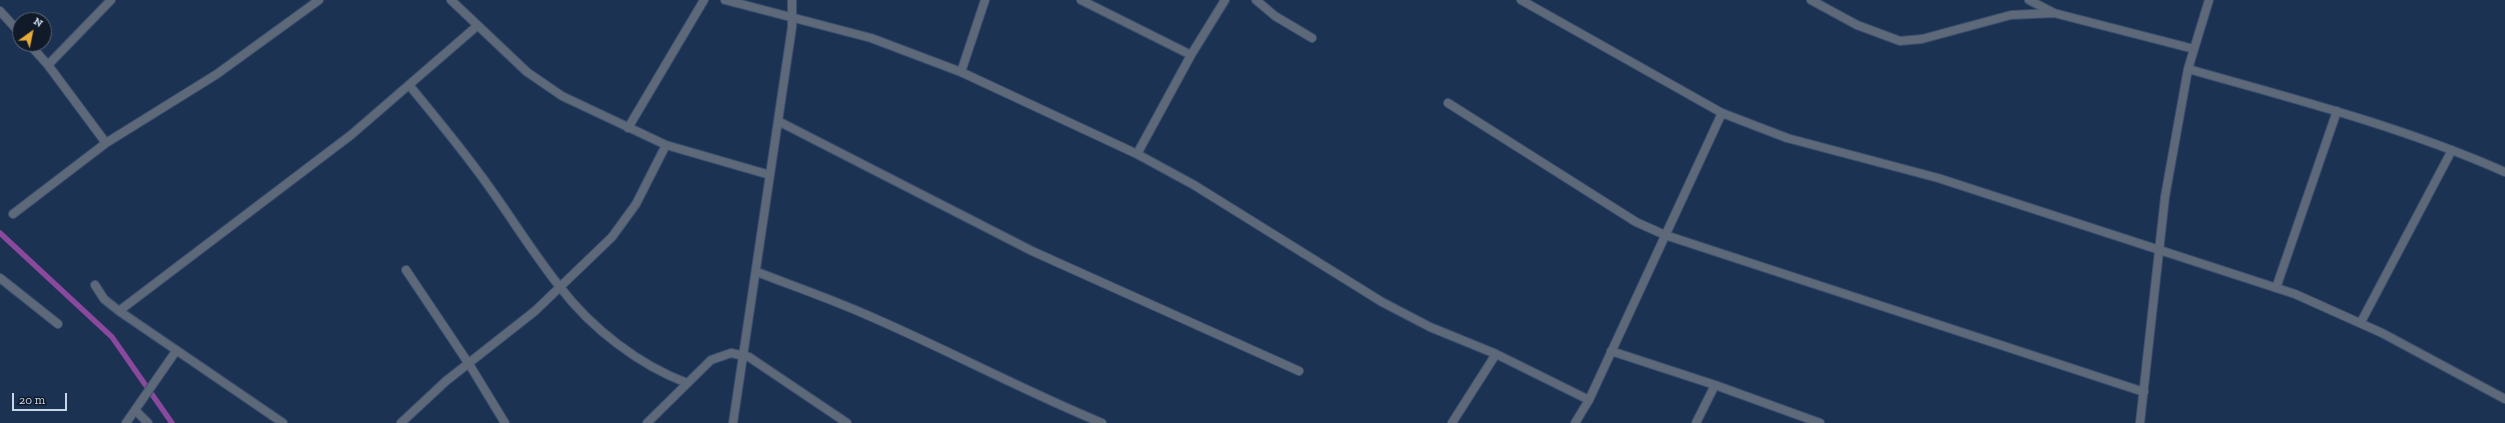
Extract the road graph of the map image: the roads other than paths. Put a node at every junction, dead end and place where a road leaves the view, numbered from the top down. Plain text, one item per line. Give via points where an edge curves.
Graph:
1 (111, 0) edge
2 (319, 0) edge
3 (451, 0) edge
4 (704, 0) edge
5 (726, 0) edge
6 (792, 0) edge
7 (984, 0) edge
8 (1081, 0) edge
9 (1225, 0) edge
10 (1256, 0) edge
11 (1521, 0) edge
12 (1811, 0) edge
13 (2029, 0) edge
14 (2209, 0) edge
15 (0, 11) edge
16 (2054, 13) junction
17 (792, 17) junction
18 (12, 24) edge
19 (477, 26) junction
20 (1312, 38) dead end
21 (2194, 49) junction
22 (37, 52) edge
23 (1191, 55) junction
24 (48, 65) junction
25 (2188, 69) junction
26 (961, 72) junction
27 (409, 85) junction
28 (1448, 103) dead end
29 (2337, 111) junction
30 (1722, 113) junction
31 (778, 121) junction
32 (628, 128) junction
33 (106, 143) junction
34 (666, 145) junction
35 (2452, 150) junction
36 (1137, 154) junction
37 (2505, 172) edge
38 (770, 175) junction
39 (13, 214) dead end
40 (1665, 235) junction
41 (2160, 250) junction
42 (406, 270) dead end
43 (756, 272) junction
44 (0, 278) edge
45 (94, 285) dead end
46 (560, 287) junction
47 (2276, 288) junction
48 (120, 311) junction
49 (2361, 322) junction
50 (58, 324) dead end
51 (176, 351) junction
52 (1611, 351) junction
53 (1496, 354) junction
54 (744, 355) junction
55 (469, 364) junction
56 (1299, 370) dead end
57 (687, 383) junction
58 (1715, 385) junction
59 (2144, 392) junction
60 (2505, 399) edge
61 (1589, 400) junction
62 (134, 410) junction
63 (126, 423) edge
64 (148, 423) edge
65 (283, 423) edge
66 (401, 423) edge
67 (505, 423) edge
68 (646, 423) edge
69 (733, 423) edge
70 (847, 423) edge
71 (1102, 423) edge
72 (1452, 423) edge
73 (1575, 423) edge
74 (1696, 423) edge
75 (1820, 423) edge
76 (2140, 423) edge

1 - 24 street
2 - 33 street via 217,74
3 - 19 street
4 - 32 street
5 - 17 street
6 - 17 street
7 - 26 street
8 - 23 street
9 - 23 street
10 - 20 street via 1275,16
11 - 30 street
12 - 16 street via 1857,25 1900,41 1922,39 2011,14
13 - 16 street
14 - 21 street
15 - 18 street
16 - 21 street
17 - 26 street via 871,38
17 - 31 street
19 - 27 street
19 - 32 street via 527,72 562,96
21 - 25 street
22 - 24 street
23 - 36 street
24 - 33 street
25 - 29 street
25 - 41 street via 2165,197
26 - 36 street
27 - 46 street via 480,173
27 - 48 street via 352,135
28 - 40 street via 1636,222
29 - 35 street
29 - 47 street
30 - 40 street
30 - 41 street via 1787,138 1938,178
31 - 38 street
31 - 56 street via 1032,251
32 - 34 street
33 - 39 street
34 - 38 street
34 - 46 street via 636,204 612,237
35 - 37 street
35 - 49 street
36 - 53 street via 1194,185 1382,302 1430,327
38 - 43 street
40 - 52 street
40 - 59 street
41 - 47 street
41 - 59 street
42 - 55 street
43 - 54 street
43 - 71 street via 865,314 1030,393
44 - 50 street
45 - 48 street via 104,298
46 - 55 street
46 - 57 street via 600,330 651,365
47 - 49 street
48 - 51 street
49 - 60 street
51 - 62 street
51 - 65 street
52 - 58 street
52 - 61 street
53 - 61 street
53 - 72 street
54 - 57 street via 731,353 719,356
54 - 69 street
54 - 70 street
55 - 66 street via 425,399
55 - 67 street
57 - 68 street
58 - 74 street
58 - 75 street
59 - 76 street
61 - 73 street
62 - 63 street
62 - 64 street

